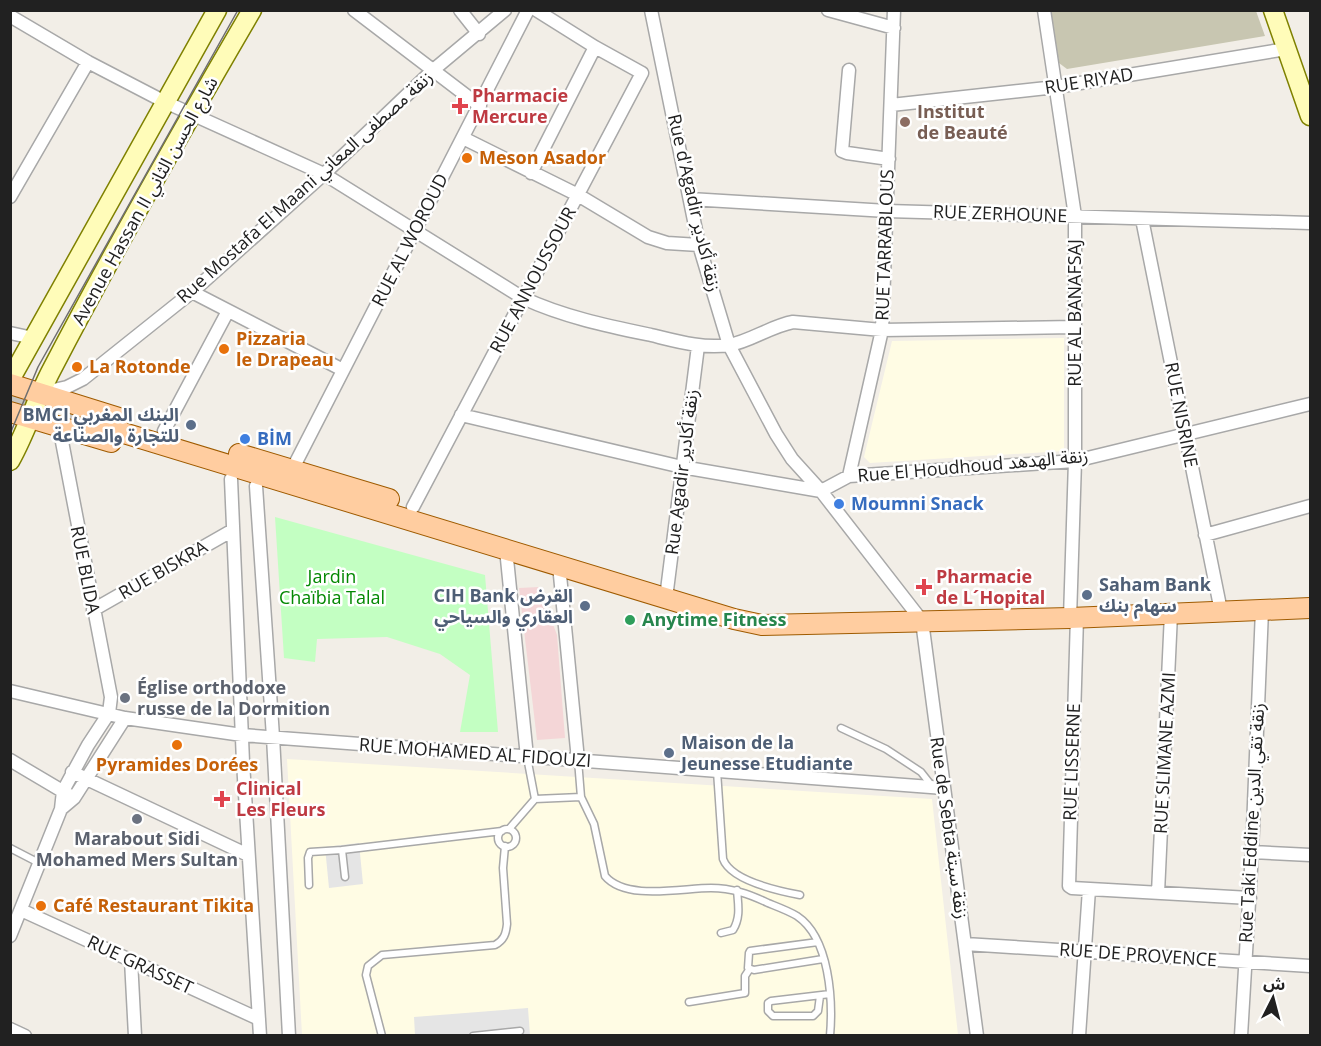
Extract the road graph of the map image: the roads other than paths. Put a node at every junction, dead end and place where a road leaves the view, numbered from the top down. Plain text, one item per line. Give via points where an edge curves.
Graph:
1 (217, 10) edge
2 (252, 10) edge
3 (354, 10) edge
4 (460, 10) edge
5 (505, 10) edge
6 (528, 10) edge
7 (536, 10) edge
8 (651, 10) edge
9 (828, 10) edge
10 (894, 10) edge
11 (1044, 10) edge
12 (1273, 10) edge
13 (10, 16) edge
14 (894, 28) junction
15 (479, 34) junction
16 (595, 47) junction
17 (1286, 49) junction
18 (88, 62) junction
19 (432, 70) junction
20 (664, 70) junction
21 (849, 70) dead end
22 (642, 73) junction
23 (1056, 87) junction
24 (165, 102) junction
25 (891, 105) junction
26 (480, 106) junction
27 (191, 114) junction
28 (1311, 116) edge
29 (463, 138) junction
30 (889, 159) junction
31 (531, 173) junction
32 (324, 174) junction
33 (578, 195) junction
34 (10, 197) edge
35 (690, 199) junction
36 (886, 211) junction
37 (1075, 216) junction
38 (1142, 219) junction
39 (1311, 223) edge
40 (415, 230) junction
41 (699, 245) junction
42 (192, 292) junction
43 (523, 298) junction
44 (228, 311) junction
45 (1074, 327) junction
46 (882, 330) junction
47 (10, 333) edge
48 (33, 338) junction
49 (729, 345) junction
50 (698, 346) junction
51 (344, 370) junction
52 (10, 382) edge
53 (41, 393) junction
54 (1311, 404) edge
55 (10, 412) edge
56 (461, 415) junction
57 (32, 418) junction
58 (94, 423) tunnel mouth
59 (59, 426) junction
60 (164, 431) junction
61 (1185, 433) junction
62 (10, 460) edge
63 (1075, 461) junction
64 (682, 467) junction
65 (292, 470) junction
66 (849, 476) junction
67 (231, 479) junction
68 (256, 486) junction
69 (821, 491) junction
70 (1311, 506) edge
71 (413, 507) junction
72 (233, 530) junction
73 (1205, 535) junction
74 (464, 536) junction
75 (506, 549) junction
76 (559, 565) junction
77 (666, 598) junction
78 (1311, 608) edge
79 (1262, 609) junction
80 (93, 610) junction
81 (1221, 611) junction
82 (1171, 614) junction
83 (1073, 617) junction
84 (922, 621) junction
85 (10, 691) edge
86 (109, 713) junction
87 (125, 718) junction
88 (841, 728) dead end
89 (242, 735) junction
90 (273, 738) junction
91 (527, 757) junction
92 (10, 760) edge
93 (578, 760) junction
94 (717, 771) junction
95 (72, 772) junction
96 (85, 779) junction
97 (938, 787) junction
98 (68, 794) junction
99 (581, 797) junction
100 (535, 799) junction
101 (505, 830) junction
102 (505, 846) junction
103 (10, 848) edge
104 (342, 850) junction
105 (1252, 852) junction
106 (248, 855) junction
107 (1311, 855) edge
108 (39, 863) junction
109 (345, 877) dead end
110 (309, 885) dead end
111 (1089, 889) junction
112 (737, 890) junction
113 (1158, 893) junction
114 (800, 895) dead end
115 (1250, 898) junction
116 (21, 910) junction
117 (721, 933) dead end
118 (10, 936) edge
119 (818, 942) junction
120 (964, 944) junction
121 (1085, 952) junction
122 (823, 959) junction
123 (131, 960) junction
124 (1245, 962) junction
125 (1311, 966) edge
126 (749, 970) junction
127 (830, 994) junction
128 (820, 996) junction
129 (689, 1002) dead end
130 (259, 1019) junction
131 (10, 1029) edge
132 (520, 1031) dead end
133 (25, 1035) edge
134 (135, 1035) edge
135 (260, 1035) edge
136 (289, 1035) edge
137 (382, 1035) edge
138 (473, 1035) edge
139 (830, 1035) edge
140 (976, 1035) edge
141 (1079, 1035) edge
142 (1241, 1035) edge

1 - 24 main road, Avenue Hassan II شارع الحسن الثاني
2 - 27 main road, Avenue Hassan II شارع الحسن الثاني
3 - 19 street
4 - 15 street
5 - 15 street, Rue Mostafa El Maani زنقة مصطفى المعاني
6 - 26 street, RUE AL WOROUD
7 - 16 street
8 - 20 street, Rue d'Agadir زنقة أكادير
9 - 14 street
10 - 14 street, RUE TARRABLOUS
11 - 23 street, RUE AL BANAFSAJ
12 - 17 main road
13 - 18 street
14 - 25 street, RUE TARRABLOUS
15 - 19 street, Rue Mostafa El Maani زنقة مصطفى المعاني
16 - 22 street
16 - 31 street
17 - 23 street, RUE RIYAD
17 - 28 main road
18 - 24 street
18 - 34 street
19 - 26 street
19 - 32 street, Rue Mostafa El Maani زنقة مصطفى المعاني
20 - 22 street
20 - 35 street, Rue d'Agadir زنقة أكادير
21 - 30 street via 842,151
22 - 33 street, RUE ANNOUSSOUR
23 - 25 street, RUE RIYAD
23 - 37 street, RUE AL BANAFSAJ
24 - 27 street
24 - 48 main road, Avenue Hassan II شارع الحسن الثاني
25 - 30 street, RUE TARRABLOUS
26 - 29 street, RUE AL WOROUD
27 - 32 street
27 - 53 main road, Avenue Hassan II شارع الحسن الثاني
29 - 31 street
29 - 40 street, RUE AL WOROUD
30 - 36 street, RUE TARRABLOUS
31 - 33 street
32 - 40 street
32 - 42 street, Rue Mostafa El Maani زنقة مصطفى المعاني
33 - 41 street via 648,237
33 - 43 street, RUE ANNOUSSOUR
35 - 36 street, RUE ZERHOUNE
35 - 41 street, Rue d'Agadir زنقة أكادير
36 - 37 street, RUE ZERHOUNE
36 - 46 street, RUE TARRABLOUS
37 - 38 street, RUE ZERHOUNE
37 - 45 street, RUE AL BANAFSAJ
38 - 39 street, RUE ZERHOUNE
38 - 61 street, RUE NISRINE
40 - 43 street
40 - 51 street, RUE AL WOROUD
41 - 49 street, Rue d'Agadir زنقة أكادير
42 - 44 street
42 - 53 street, Rue Mostafa El Maani زنقة مصطفى المعاني via 83,379
43 - 50 street via 591,322
43 - 56 street, RUE ANNOUSSOUR
44 - 51 street
44 - 60 street
45 - 46 street
45 - 63 street, RUE AL BANAFSAJ
46 - 49 street via 793,322
46 - 66 street, RUE TARRABLOUS
47 - 48 street
48 - 52 main road, Avenue Hassan II شارع الحسن الثاني
49 - 50 street
49 - 69 street, Rue d'Agadir زنقة أكادير via 787,450
50 - 64 street, Rue Agadir زنقة أكادير
51 - 65 street, RUE AL WOROUD
52 - 53 main road
53 - 57 main road, Avenue Hassan II شارع الحسن الثاني
53 - 60 main road
54 - 61 street, Rue El Houdhoud زنقة الهدهد
55 - 57 main road
56 - 64 street
56 - 71 street, RUE ANNOUSSOUR
57 - 59 main road
57 - 62 main road, Avenue Hassan II شارع الحسن الثاني
58 - 74 main road
59 - 67 main road
59 - 80 street, RUE BLIDA
60 - 65 main road
61 - 63 street, Rue El Houdhoud زنقة الهدهد
61 - 73 street, RUE NISRINE
63 - 66 street, Rue El Houdhoud زنقة الهدهد
63 - 83 street, RUE AL BANAFSAJ
64 - 69 street
64 - 77 street, Rue Agadir زنقة أكادير
65 - 71 main road
66 - 69 street, Rue El Houdhoud زنقة الهدهد
67 - 68 main road
67 - 72 street
68 - 74 main road via 451,546
68 - 90 street
69 - 84 street, Rue d'Agadir زنقة أكادير
70 - 73 street
71 - 74 main road via 457,521
72 - 80 street, RUE BISKRA
72 - 89 street
73 - 81 street, RUE NISRINE
74 - 75 main road
75 - 76 main road
75 - 91 street
76 - 77 main road
76 - 93 street
77 - 84 main road via 762,625
78 - 79 main road
79 - 81 main road
79 - 105 street, Rue Taki Eddine زنقة تقي الدين
80 - 86 street, RUE BLIDA via 109,687
81 - 82 main road
82 - 83 main road
82 - 113 street, RUE SLIMANE AZMI
83 - 84 main road
83 - 111 street, RUE LISSERNE via 1068,883 1072,888
84 - 97 street, Rue de Sebta زنقة سبتة
85 - 86 street, RUE MOHAMED AL FIDOUZI
86 - 87 street, RUE MOHAMED AL FIDOUZI
86 - 95 street
87 - 89 street, RUE MOHAMED AL FIDOUZI
87 - 96 street
88 - 97 lane via 886,750
89 - 90 street, RUE MOHAMED AL FIDOUZI
89 - 106 street
90 - 91 street, RUE MOHAMED AL FIDOUZI
90 - 136 street
91 - 93 street, RUE MOHAMED AL FIDOUZI
91 - 100 lane
92 - 98 street
93 - 94 street, RUE MOHAMED AL FIDOUZI
93 - 99 lane
94 - 97 street, RUE MOHAMED AL FIDOUZI
94 - 114 lane via 725,865 773,890
95 - 96 street
95 - 98 street
96 - 98 street
96 - 106 street
97 - 120 street, Rue de Sebta زنقة سبتة
98 - 108 street
99 - 100 lane
99 - 112 lane via 594,824 609,882 648,892
100 - 101 lane
101 - 102 lane via 498,838
101 - 102 lane via 513,831 516,838 513,844
101 - 104 lane
102 - 137 lane via 507,924 502,941 495,945 382,955 368,966 366,975
103 - 108 lane
104 - 109 lane
104 - 110 lane via 310,852
105 - 107 street
105 - 115 street, Rue Taki Eddine زنقة تقي الدين
106 - 130 street
108 - 116 street
111 - 113 street
111 - 121 street
112 - 117 lane via 736,925
112 - 119 lane via 798,916
113 - 115 street
115 - 124 street, Rue Taki Eddine زنقة تقي الدين
116 - 118 street
116 - 123 street, RUE GRASSET
119 - 122 lane
119 - 126 lane via 750,951
120 - 121 street, RUE DE PROVENCE
120 - 140 street, Rue de Sebta زنقة سبتة
121 - 124 street, RUE DE PROVENCE
121 - 141 street
122 - 126 lane
122 - 127 lane
123 - 130 street, RUE GRASSET
123 - 134 street
124 - 125 street, RUE DE PROVENCE
124 - 142 street, Rue Taki Eddine زنقة تقي الدين
126 - 129 lane via 745,993
127 - 128 lane
127 - 139 lane
128 - 128 lane via 771,1001 768,1011 773,1016 813,1016 818,1011
130 - 135 street
131 - 133 street
132 - 138 lane

